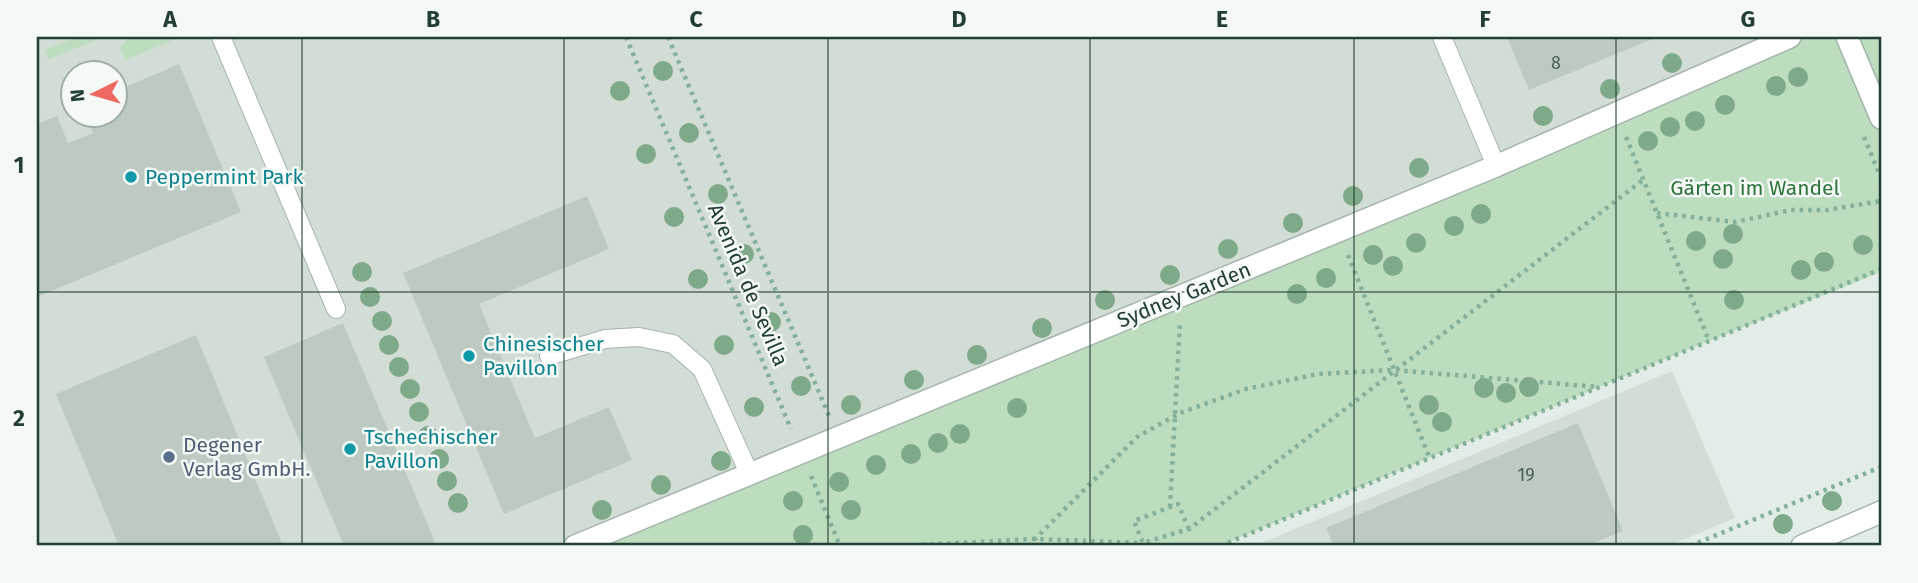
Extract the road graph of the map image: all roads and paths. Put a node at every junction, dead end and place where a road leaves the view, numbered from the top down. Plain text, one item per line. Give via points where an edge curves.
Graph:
1 (221, 37) edge
2 (626, 37) edge
3 (668, 37) edge
4 (1442, 37) edge
5 (1790, 37) edge
6 (1847, 37) edge
7 (1617, 113) junction
8 (1881, 118) edge
9 (1496, 166) junction
10 (1643, 180) junction
11 (1881, 201) edge
12 (1656, 213) junction
13 (1339, 231) junction
14 (1881, 269) edge
15 (1181, 296) junction
16 (336, 309) dead end
17 (1709, 341) junction
18 (549, 356) dead end
19 (1394, 370) junction
20 (1600, 387) junction
21 (1176, 415) junction
22 (837, 437) junction
23 (801, 452) junction
24 (1430, 458) junction
25 (1881, 467) edge
26 (749, 473) junction
27 (1170, 506) junction
28 (1881, 512) edge
29 (1189, 529) junction
30 (1034, 539) junction
31 (1143, 542) junction
32 (575, 546) edge
33 (840, 546) edge
34 (896, 546) edge
35 (1028, 546) edge
36 (1220, 546) edge
37 (1690, 546) edge
38 (1802, 546) edge

1 - 16 lane
2 - 23 path, Avenida de Sevilla
3 - 22 path
4 - 9 lane
5 - 7 street, Sydney Garden
6 - 8 street
7 - 9 street, Sydney Garden
7 - 10 path
9 - 13 street, Sydney Garden
10 - 12 path
10 - 19 path
11 - 12 path via 1827,211 1791,210 1735,222
12 - 17 path
13 - 15 street, Sydney Garden
13 - 19 path
14 - 17 path
15 - 21 path
15 - 22 street, Sydney Garden
17 - 20 path
18 - 26 lane via 605,340 639,337 673,344 702,369
19 - 20 path
19 - 21 path via 1318,374 1246,389
19 - 24 path
19 - 29 path
20 - 24 path
21 - 27 path
21 - 30 path via 1138,437
22 - 23 street, Sydney Garden
23 - 26 street, Sydney Garden
23 - 33 path, Avenida de Sevilla
24 - 36 path
25 - 37 path
26 - 32 street, Sydney Garden
27 - 29 path via 1178,504
27 - 31 path via 1134,521
28 - 38 street
29 - 31 path
30 - 31 path
30 - 34 path
30 - 35 path

